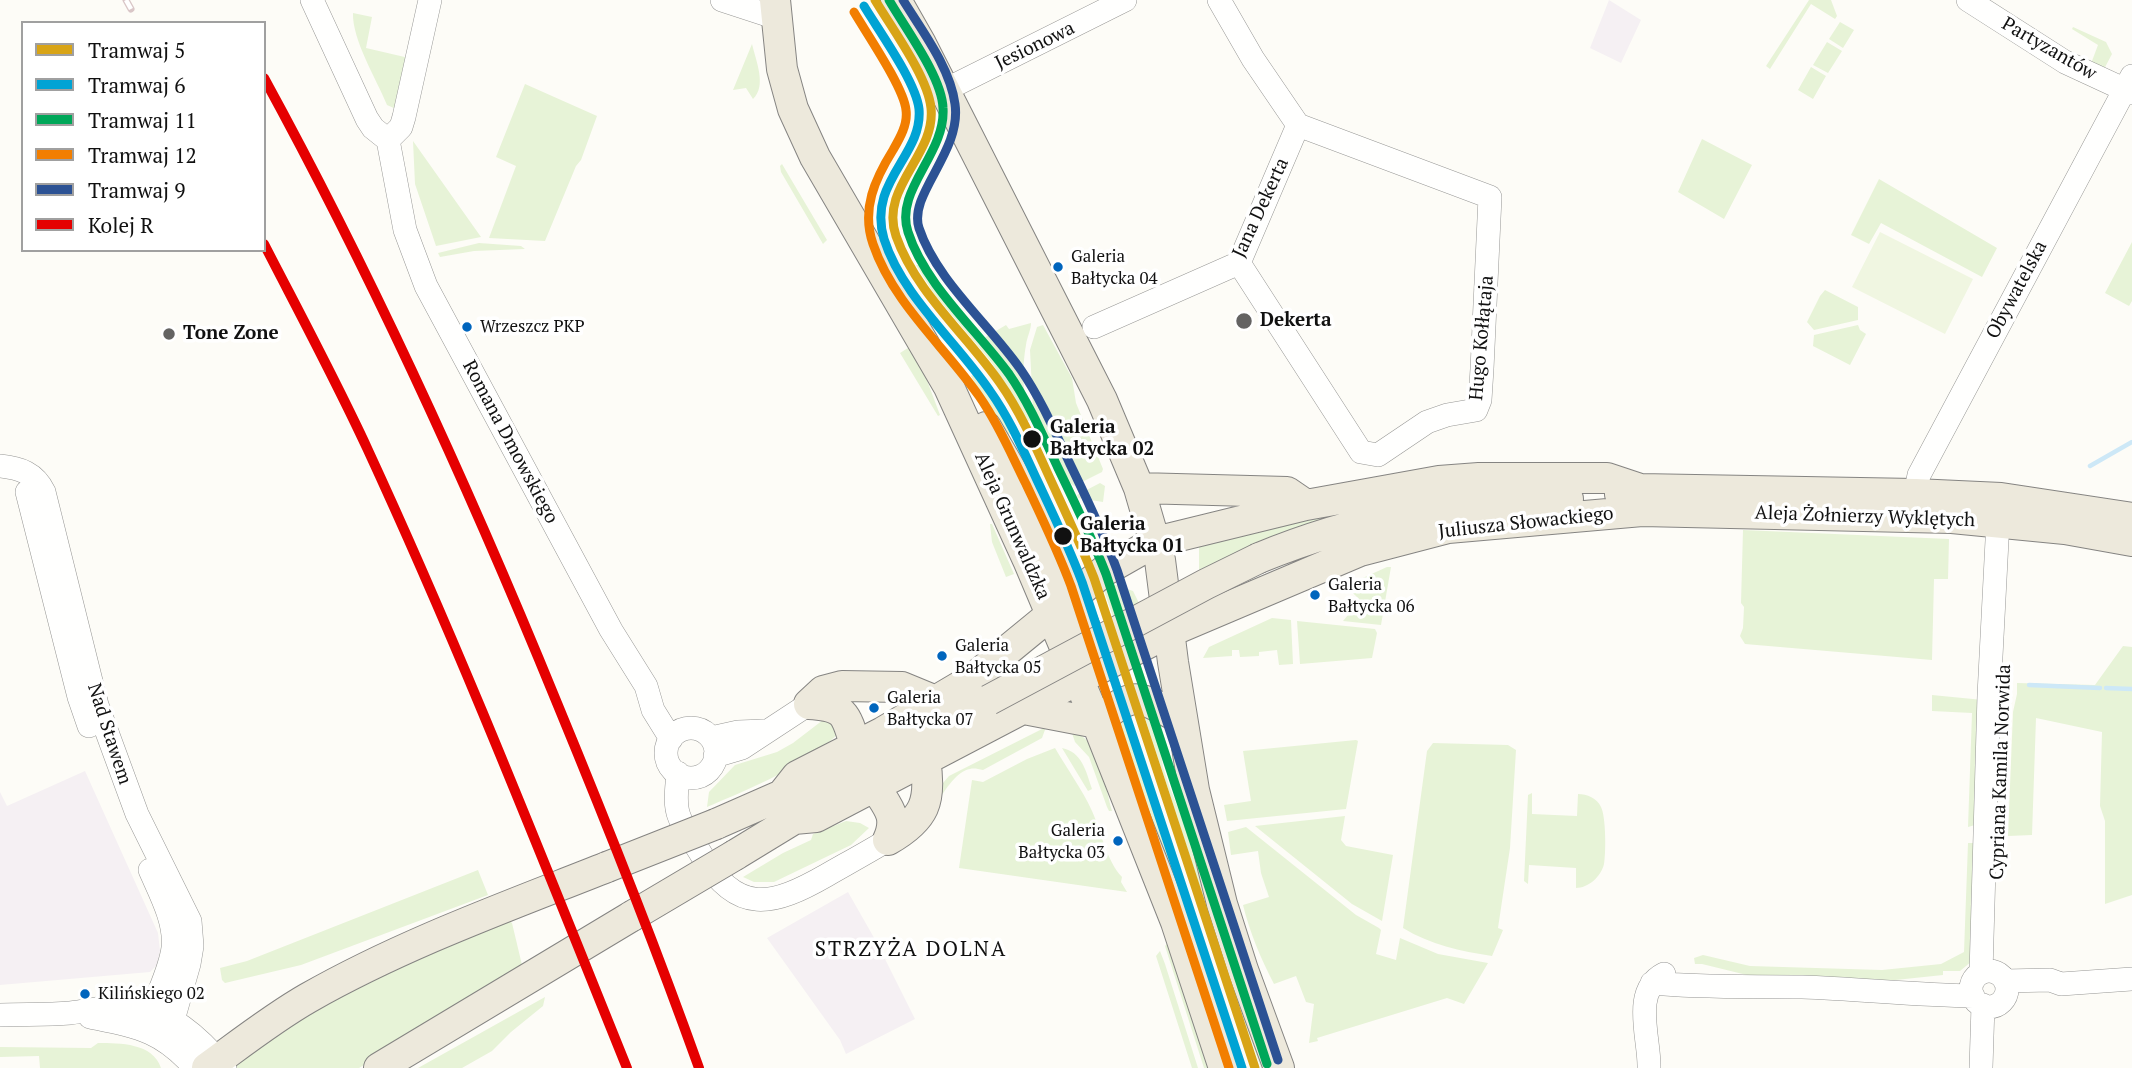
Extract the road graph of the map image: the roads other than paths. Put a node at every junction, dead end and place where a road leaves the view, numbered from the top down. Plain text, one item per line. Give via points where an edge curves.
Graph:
1 (312, 0) edge
2 (430, 0) edge
3 (722, 0) edge
4 (896, 0) edge
5 (1125, 0) edge
6 (1219, 0) edge
7 (1968, 0) edge
8 (776, 9) edge
9 (2130, 86) edge
10 (945, 90) junction
11 (1298, 125) junction
12 (388, 140) junction
13 (1239, 263) junction
14 (1094, 327) dead end
15 (0, 466) edge
16 (0, 471) edge
17 (1139, 488) junction
18 (1915, 494) junction
19 (1641, 500) junction
20 (1306, 505) junction
21 (2132, 517) edge
22 (1998, 521) junction
23 (2132, 541) edge
24 (1155, 542) junction
25 (1120, 561) junction
26 (1164, 586) junction
27 (1061, 606) junction
28 (1169, 632) junction
29 (1089, 673) junction
30 (936, 701) junction
31 (809, 704) junction
32 (1024, 709) junction
33 (1182, 719) junction
34 (1097, 723) junction
35 (678, 734) junction
36 (855, 745) junction
37 (713, 747) junction
38 (925, 760) junction
39 (688, 775) junction
40 (874, 785) junction
41 (793, 804) junction
42 (704, 831) junction
43 (888, 840) junction
44 (2132, 979) edge
45 (1989, 989) junction
46 (152, 1011) junction
47 (70, 1013) junction
48 (0, 1015) edge
49 (173, 1020) junction
50 (211, 1066) edge
51 (379, 1068) edge
52 (1224, 1068) edge
53 (1279, 1068) edge
54 (1649, 1068) edge
55 (1980, 1068) edge
56 (1993, 1068) edge

1 - 12 street via 367,119
2 - 12 street via 401,127
3 - 8 street
4 - 10 main road
5 - 10 street, Jesionowa
6 - 11 street
7 - 9 street, Partyzantów via 2065,62
8 - 27 main road, Aleja Grunwaldzka via 787,91 804,134 949,387
9 - 18 street, Obywatelska via 1919,475
10 - 17 main road via 1102,400
11 - 13 street, Jana Dekerta
11 - 13 street, Hugo Kołłątaja via 1490,197 1476,410 1427,422 1378,455 1361,452
12 - 35 street, Romana Dmowskiego via 405,230 426,286 595,601 646,686 665,701
13 - 14 street, Jana Dekerta
15 - 49 street, Nad Stawem via 15,467 40,482 101,717 137,814 190,921 190,956
16 - 46 street, Nad Stawem via 14,478 29,495 79,697 171,925 170,963
17 - 20 main road via 1287,492
17 - 24 main road
18 - 19 main road, Aleja Żołnierzy Wyklętych
18 - 21 main road, Aleja Żołnierzy Wyklętych via 2001,498
19 - 20 main road, Juliusza Słowackiego via 1607,478 1479,478 1414,484
19 - 22 main road, Aleja Żołnierzy Wyklętych
19 - 28 main road, Juliusza Słowackiego via 1404,538 1327,564
19 - 41 main road, Aleja Żołnierzy Wyklętych, bridge via 1491,501 1417,510 1331,531 1206,584
20 - 24 main road, Juliusza Słowackiego
22 - 23 main road, Aleja Żołnierzy Wyklętych
22 - 45 street, Cypriana Kamila Norwida via 1997,574 2007,593
24 - 25 main road, Juliusza Słowackiego
24 - 26 main road
25 - 26 main road
25 - 27 main road, Juliusza Słowackiego
26 - 28 main road
27 - 29 main road, Aleja Grunwaldzka
27 - 30 main road, Juliusza Słowackiego via 971,680
28 - 29 main road, Juliusza Słowackiego
28 - 33 main road
29 - 32 main road, Juliusza Słowackiego
29 - 34 main road, Aleja Grunwaldzka
30 - 31 main road via 902,687 842,685 823,691
30 - 36 main road, Juliusza Słowackiego
31 - 36 main road via 842,711
31 - 37 street via 742,748
32 - 34 main road
32 - 38 main road, Juliusza Słowackiego
33 - 34 main road via 1133,698 1117,704
33 - 53 main road via 1222,904
34 - 52 main road, Aleja Grunwaldzka via 1176,922
35 - 37 street via 701,730
35 - 39 street, Romana Dmowskiego via 668,745 667,758
36 - 41 main road, Juliusza Słowackiego via 797,776
37 - 39 street via 710,769
38 - 40 main road, Juliusza Słowackiego
38 - 43 main road via 929,782 923,808 908,828
39 - 42 street, Romana Dmowskiego via 676,798 679,817
40 - 41 main road, Juliusza Słowackiego via 816,817
40 - 43 main road via 893,816
41 - 42 main road, Aleja Żołnierzy Wyklętych
41 - 51 main road, Aleja Żołnierzy Wyklętych, bridge via 735,855
42 - 43 street, Romana Dmowskiego via 708,865 728,887 765,901 808,886
42 - 50 main road, Aleja Żołnierzy Wyklętych, bridge via 392,954 306,999
44 - 45 street via 2061,984 2048,993
45 - 54 street via 1652,983 1644,1013
45 - 55 street, Cypriana Kamila Norwida
45 - 56 street, Cypriana Kamila Norwida
46 - 47 street via 128,1006
46 - 49 street
47 - 48 street
47 - 50 street via 138,1027
49 - 50 street via 195,1035

